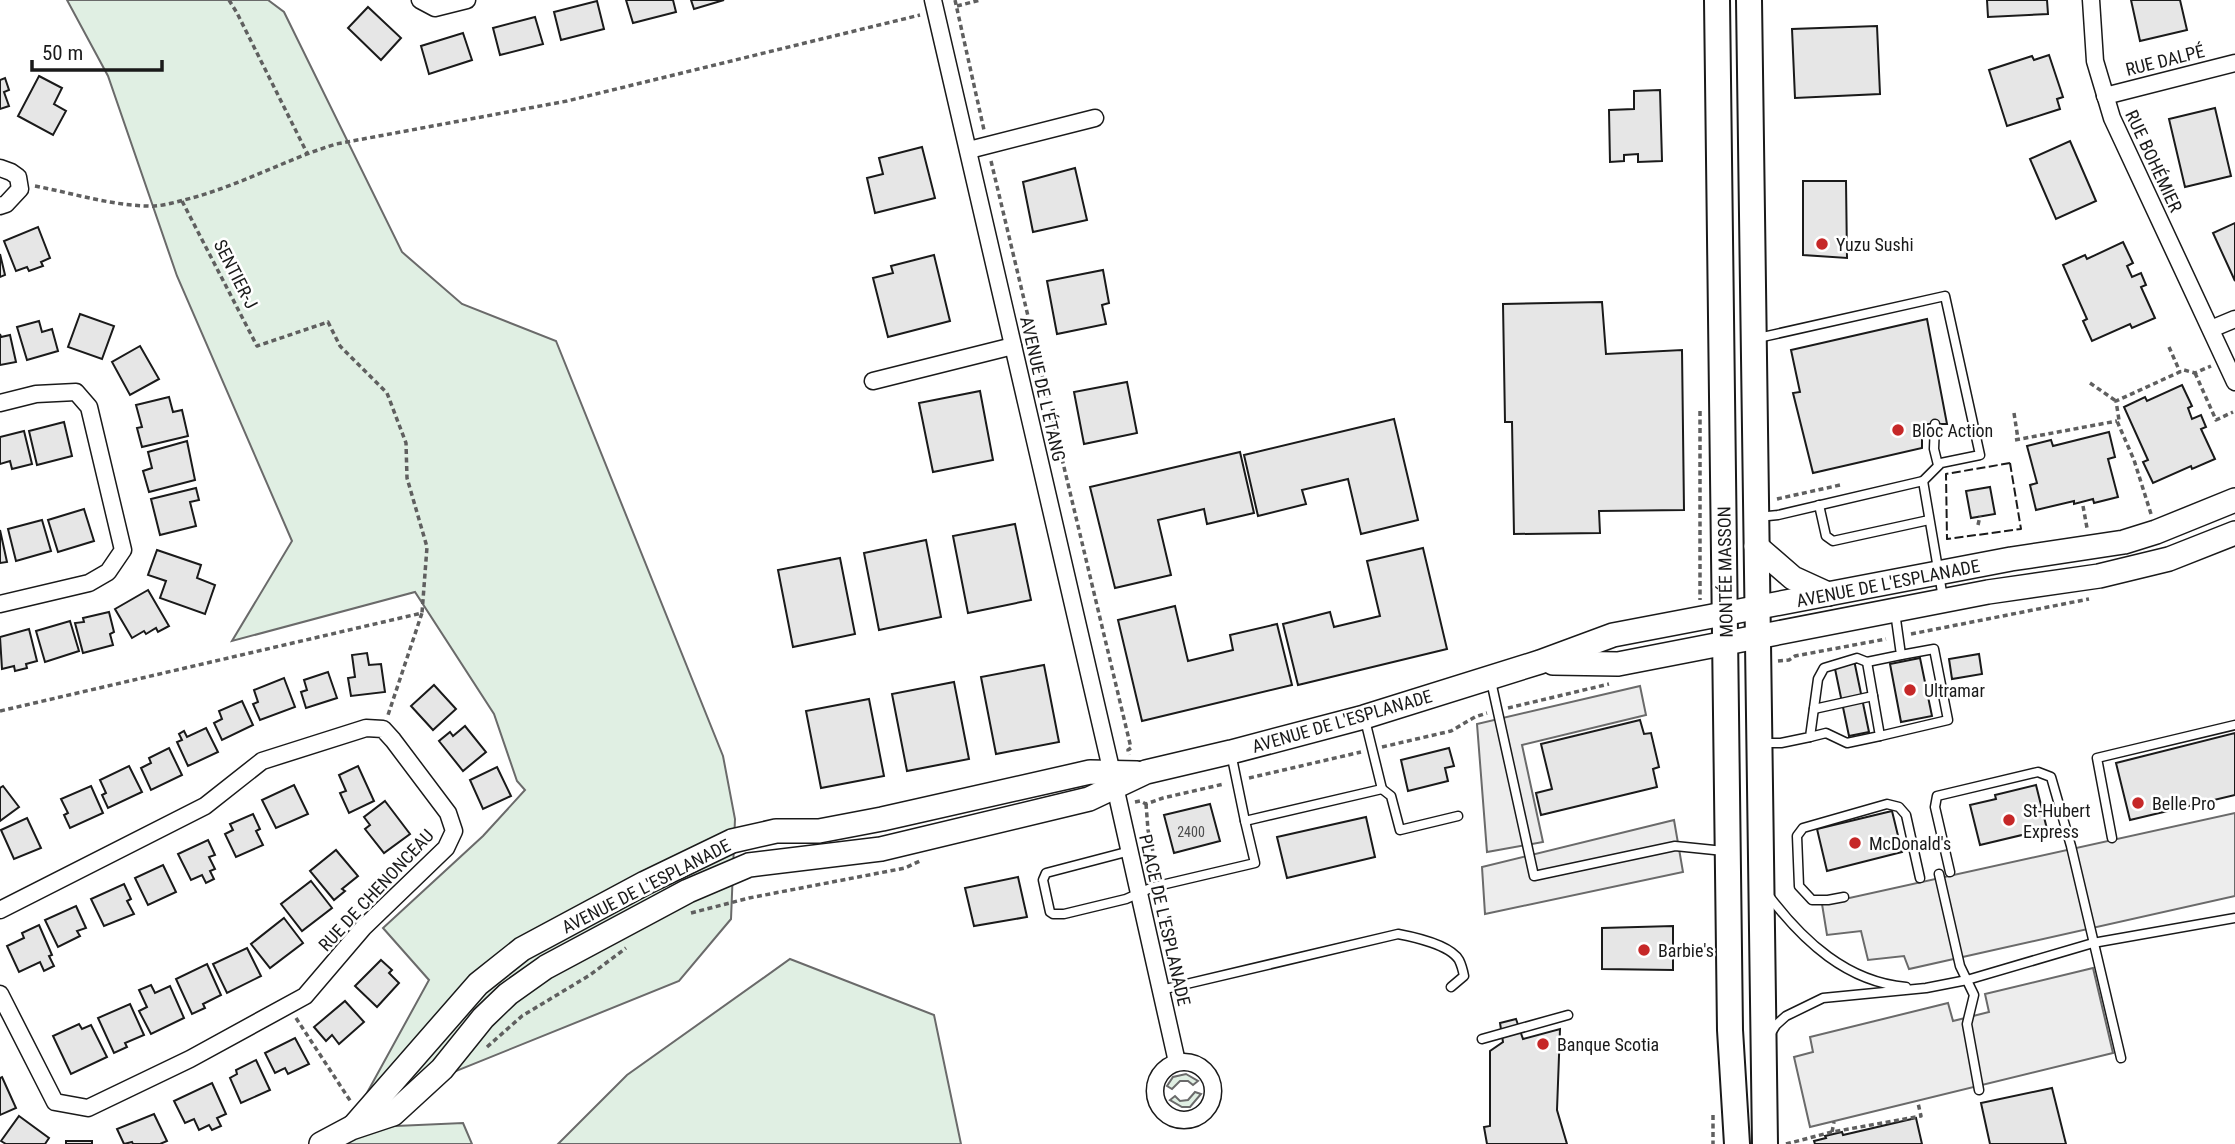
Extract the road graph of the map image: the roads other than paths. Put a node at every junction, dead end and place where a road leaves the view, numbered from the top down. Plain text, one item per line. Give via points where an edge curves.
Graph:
1 (420, 0) edge
2 (467, 0) edge
3 (933, 0) edge
4 (1717, 0) edge
5 (1749, 0) edge
6 (2091, 0) edge
7 (2235, 63) edge
8 (2105, 96) junction
9 (1095, 118) dead end
10 (970, 150) junction
11 (0, 168) edge
12 (0, 206) edge
13 (2235, 319) edge
14 (2211, 329) junction
15 (1754, 338) junction
16 (1013, 346) junction
17 (873, 381) dead end
18 (2235, 382) edge
19 (0, 403) edge
20 (1935, 424) dead end
21 (1938, 465) junction
22 (1923, 481) junction
23 (2235, 500) edge
24 (1819, 505) junction
25 (1756, 517) junction
26 (1929, 520) junction
27 (2235, 533) edge
28 (1756, 546) junction
29 (1938, 573) junction
30 (1828, 594) junction
31 (1943, 601) junction
32 (0, 604) edge
33 (1757, 608) junction
34 (1895, 611) junction
35 (1726, 614) junction
36 (1758, 637) junction
37 (1726, 643) junction
38 (1901, 655) junction
39 (1541, 662) junction
40 (1867, 662) junction
41 (1490, 678) junction
42 (1873, 696) junction
43 (1814, 709) junction
44 (1364, 717) junction
45 (2235, 725) edge
46 (1881, 736) junction
47 (1810, 737) junction
48 (1760, 743) junction
49 (1231, 752) junction
50 (1114, 779) junction
51 (1382, 789) junction
52 (1458, 816) dead end
53 (1245, 821) junction
54 (2112, 838) dead end
55 (1130, 850) junction
56 (1729, 851) junction
57 (1950, 872) dead end
58 (1939, 874) dead end
59 (1920, 878) dead end
60 (1761, 886) junction
61 (1139, 893) junction
62 (1844, 897) dead end
63 (2, 904) edge
64 (2235, 918) edge
65 (2094, 943) junction
66 (1967, 980) junction
67 (1451, 987) dead end
68 (1926, 988) junction
69 (1161, 990) junction
70 (0, 994) edge
71 (1568, 1015) dead end
72 (1482, 1039) dead end
73 (2121, 1058) dead end
74 (1177, 1062) dead end
75 (1763, 1063) junction
76 (1979, 1090) dead end
77 (321, 1144) edge
78 (1737, 1144) edge
79 (1765, 1144) edge

1 - 2 street via 435,8
3 - 10 street, AVENUE DE L'ÉTANG
4 - 35 main road, MONTÉE MASSON
5 - 15 main road, MONTÉE MASSON
6 - 8 street, RUE BOHÉMIER via 2095,61
7 - 8 street, RUE DALPÉ
8 - 14 street, RUE BOHÉMIER
9 - 10 street
10 - 16 street, AVENUE DE L'ÉTANG
11 - 12 street via 18,177 20,189
13 - 14 street
14 - 18 street, RUE BOHÉMIER
15 - 21 lane via 1945,296 1980,455
15 - 25 main road, MONTÉE MASSON
16 - 17 street
16 - 50 street, AVENUE DE L'ÉTANG
19 - 32 street via 36,394 76,393 89,407 123,550 108,572 89,583
20 - 21 lane
21 - 22 lane
22 - 24 lane
22 - 26 lane
23 - 29 street, AVENUE DE L'ESPLANADE via 2132,540
24 - 25 lane
24 - 26 lane via 1826,536 1833,541
25 - 28 main road, MONTÉE MASSON
26 - 29 lane
27 - 31 street, AVENUE DE L'ESPLANADE via 2134,569
28 - 30 street via 1793,578
28 - 33 main road, MONTÉE MASSON
29 - 30 street, AVENUE DE L'ESPLANADE
29 - 31 lane
30 - 33 street, AVENUE DE L'ESPLANADE
31 - 34 street, AVENUE DE L'ESPLANADE
33 - 35 street, AVENUE DE L'ESPLANADE
33 - 36 main road, MONTÉE MASSON
34 - 36 street, AVENUE DE L'ESPLANADE
34 - 38 lane
35 - 37 main road, MONTÉE MASSON
35 - 39 street, AVENUE DE L'ESPLANADE via 1613,635
36 - 37 street, AVENUE DE L'ESPLANADE
36 - 48 main road, MONTÉE MASSON
37 - 39 street, AVENUE DE L'ESPLANADE via 1618,664
37 - 56 main road, MONTÉE MASSON
38 - 40 lane
38 - 46 lane via 1934,649 1948,720
39 - 41 street, AVENUE DE L'ESPLANADE
40 - 42 lane
40 - 43 lane via 1857,658 1824,668
41 - 44 street, AVENUE DE L'ESPLANADE
41 - 56 lane via 1534,876 1675,846
42 - 43 lane
42 - 46 lane
43 - 47 lane
44 - 49 street, AVENUE DE L'ESPLANADE
44 - 51 lane
45 - 54 lane via 2097,758
46 - 47 lane via 1847,743 1826,733
47 - 48 lane
48 - 60 main road, MONTÉE MASSON
49 - 50 street, AVENUE DE L'ESPLANADE
49 - 53 lane
50 - 55 street, PLACE DE L'ESPLANADE
50 - 77 street, AVENUE DE L'ESPLANADE via 1089,799 881,849 749,865 721,875 546,967 483,1018 442,1069 393,1114
51 - 52 lane via 1391,796 1400,830
51 - 53 lane
53 - 61 lane via 1255,863
55 - 61 street, PLACE DE L'ESPLANADE
55 - 61 lane via 1051,870 1044,876 1044,886 1050,912 1058,915
56 - 78 main road, MONTÉE MASSON via 1730,1030
57 - 65 lane via 1937,796 2038,772 2051,777
58 - 66 lane
59 - 62 lane via 1906,816 1899,807 1887,804 1803,828 1797,836 1800,886 1812,900
60 - 68 lane via 1790,923 1825,955 1876,981
60 - 75 main road, MONTÉE MASSON
61 - 69 street, PLACE DE L'ESPLANADE
63 - 70 street, RUE DE CHENONCEAU via 205,806 262,761 366,728 383,729 448,813 454,831 446,848 363,928 305,996 88,1108 55,1102
64 - 65 lane
65 - 66 lane
65 - 73 lane
66 - 68 lane
66 - 76 lane via 1974,995 1967,1024
67 - 69 lane via 1464,976 1452,952 1398,934
68 - 75 lane via 1833,996 1804,1006 1776,1025
69 - 74 street, PLACE DE L'ESPLANADE
71 - 72 lane
75 - 79 main road, MONTÉE MASSON

